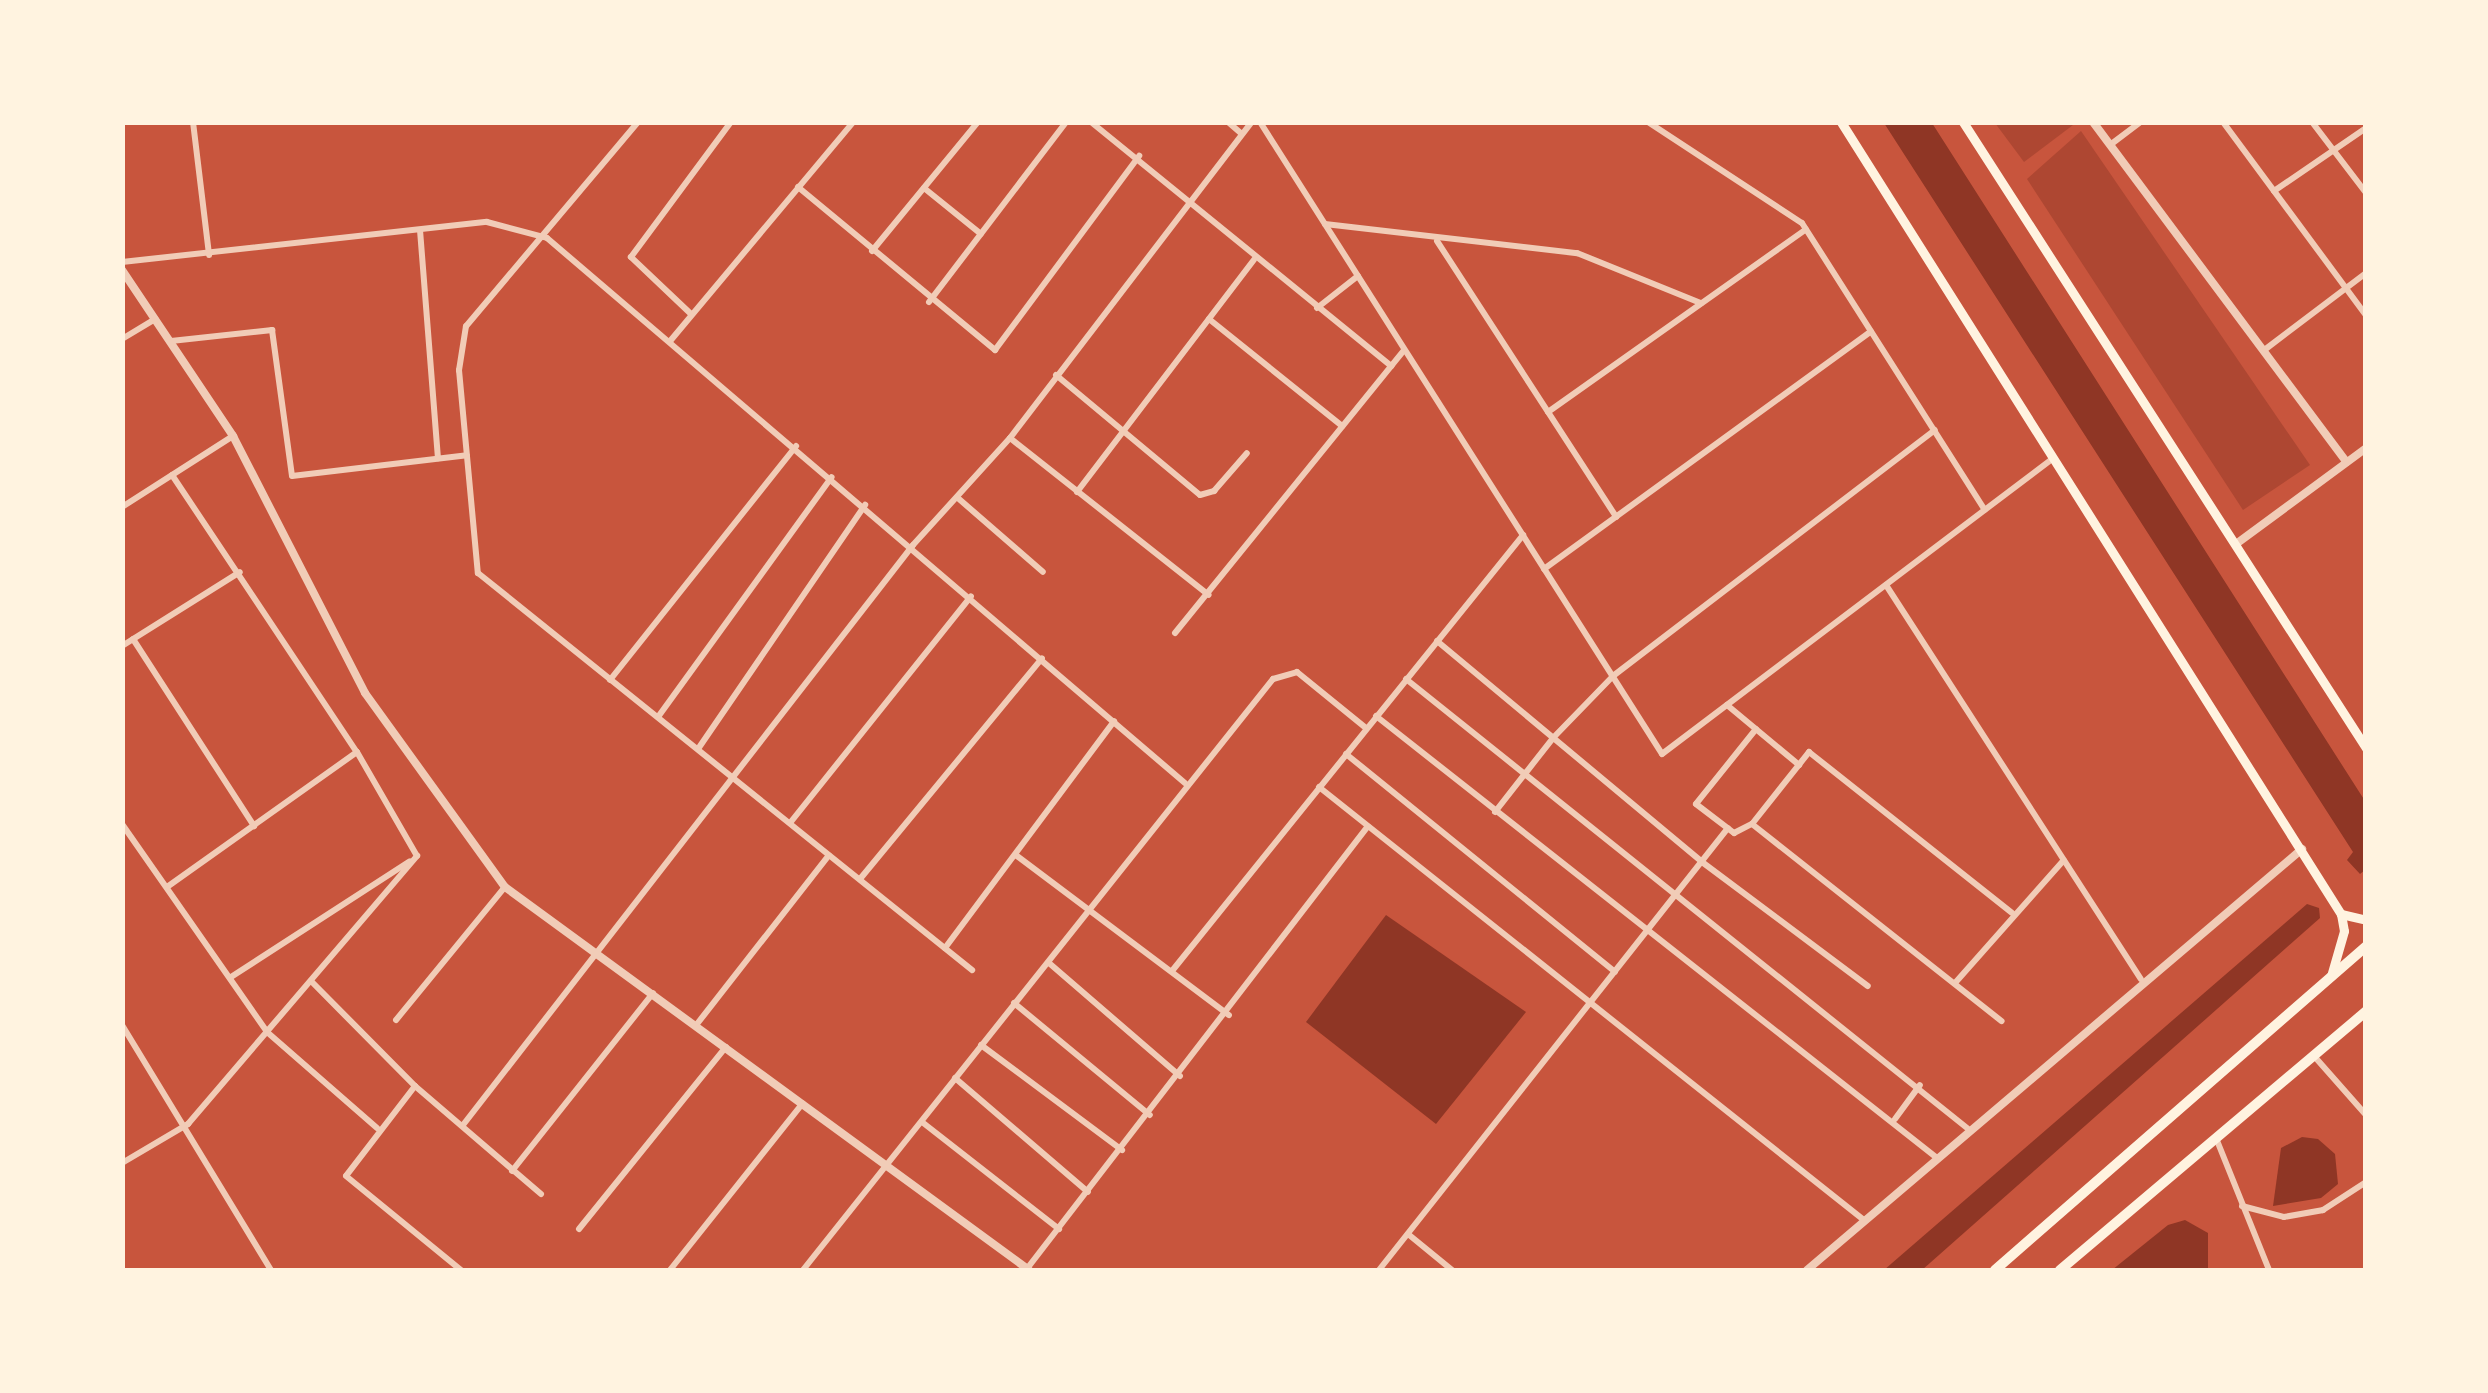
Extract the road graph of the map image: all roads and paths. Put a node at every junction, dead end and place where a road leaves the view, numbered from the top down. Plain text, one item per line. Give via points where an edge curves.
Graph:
1 (193, 122) edge
2 (638, 122) edge
3 (731, 122) edge
4 (853, 122) edge
5 (978, 122) edge
6 (1066, 122) edge
7 (1091, 122) edge
8 (1228, 122) edge
9 (1252, 122) edge
10 (1260, 122) edge
11 (1648, 122) edge
12 (1840, 122) edge
13 (1962, 122) edge
14 (2093, 122) edge
15 (2140, 122) edge
16 (2222, 122) edge
17 (2312, 122) edge
18 (2366, 128) edge
19 (1242, 134) junction
20 (2110, 145) junction
21 (2333, 150) junction
22 (1139, 156) junction
23 (798, 187) junction
24 (924, 188) junction
25 (2274, 191) junction
26 (2366, 193) edge
27 (1189, 201) junction
28 (1324, 224) junction
29 (1806, 229) junction
30 (420, 230) junction
31 (981, 234) junction
32 (546, 238) junction
33 (1438, 241) junction
34 (872, 252) junction
35 (210, 255) junction
36 (1254, 260) junction
37 (122, 262) edge
38 (122, 270) edge
39 (2366, 274) edge
40 (1358, 276) junction
41 (2346, 288) junction
42 (930, 302) junction
43 (1701, 303) junction
44 (1317, 308) junction
45 (691, 314) junction
46 (2366, 315) edge
47 (157, 318) junction
48 (1209, 319) junction
49 (1871, 331) junction
50 (122, 340) edge
51 (671, 340) junction
52 (171, 341) junction
53 (1405, 350) junction
54 (2263, 351) junction
55 (1392, 366) junction
56 (1056, 376) junction
57 (1548, 412) junction
58 (1342, 426) junction
59 (1125, 430) junction
60 (1935, 430) junction
61 (233, 436) junction
62 (1010, 438) junction
63 (796, 446) junction
64 (2366, 448) edge
65 (1247, 453) dead end
66 (466, 455) junction
67 (438, 458) junction
68 (2054, 458) junction
69 (2346, 462) junction
70 (172, 476) junction
71 (832, 476) junction
72 (1077, 492) junction
73 (959, 499) junction
74 (866, 505) junction
75 (122, 507) edge
76 (1985, 510) junction
77 (1616, 517) junction
78 (1523, 535) junction
79 (2236, 544) junction
80 (912, 545) junction
81 (1544, 568) junction
82 (240, 572) junction
83 (1043, 572) dead end
84 (1886, 585) junction
85 (1208, 595) junction
86 (970, 596) junction
87 (1176, 633) dead end
88 (134, 639) junction
89 (1437, 641) junction
90 (122, 646) edge
91 (1042, 658) junction
92 (1613, 676) junction
93 (1406, 679) junction
94 (610, 680) junction
95 (1727, 705) junction
96 (1376, 716) junction
97 (658, 717) junction
98 (1114, 722) junction
99 (1366, 728) junction
100 (1756, 729) junction
101 (1553, 738) junction
102 (2366, 748) edge
103 (698, 750) junction
104 (357, 752) junction
105 (1346, 754) junction
106 (1798, 764) junction
107 (1524, 777) junction
108 (735, 779) junction
109 (1185, 783) junction
110 (1319, 787) junction
111 (1496, 812) junction
112 (790, 823) junction
113 (122, 824) edge
114 (1752, 824) junction
115 (254, 826) junction
116 (1368, 826) junction
117 (1728, 828) junction
118 (2302, 848) junction
119 (829, 855) junction
120 (417, 856) junction
121 (1016, 856) junction
122 (2064, 860) junction
123 (1702, 862) junction
124 (860, 879) junction
125 (168, 887) junction
126 (505, 888) junction
127 (1680, 892) junction
128 (1093, 912) junction
129 (2012, 912) junction
130 (2340, 914) junction
131 (2366, 920) edge
132 (1646, 933) junction
133 (2366, 946) edge
134 (944, 948) junction
135 (596, 951) junction
136 (1049, 963) junction
137 (972, 970) dead end
138 (1172, 971) junction
139 (1615, 972) junction
140 (231, 977) junction
141 (2330, 978) junction
142 (2141, 979) junction
143 (311, 980) junction
144 (1955, 984) junction
145 (1868, 986) dead end
146 (653, 992) junction
147 (1014, 1003) junction
148 (1590, 1003) junction
149 (2366, 1011) edge
150 (1229, 1014) junction
151 (396, 1020) dead end
152 (2001, 1021) dead end
153 (697, 1024) junction
154 (122, 1026) edge
155 (267, 1032) junction
156 (125, 1036) edge
157 (981, 1045) junction
158 (726, 1046) junction
159 (2313, 1056) junction
160 (1180, 1076) junction
161 (955, 1078) junction
162 (1920, 1085) junction
163 (414, 1086) junction
164 (803, 1102) junction
165 (1150, 1115) junction
166 (2366, 1115) edge
167 (1895, 1119) junction
168 (922, 1122) junction
169 (188, 1124) junction
170 (463, 1125) junction
171 (378, 1128) junction
172 (1967, 1128) junction
173 (2216, 1138) junction
174 (1122, 1150) junction
175 (1937, 1158) junction
176 (122, 1163) edge
177 (887, 1164) junction
178 (512, 1171) junction
179 (2366, 1182) edge
180 (1088, 1192) junction
181 (541, 1194) dead end
182 (2242, 1206) junction
183 (1864, 1221) junction
184 (580, 1229) dead end
185 (1059, 1229) junction
186 (1408, 1234) junction
187 (271, 1270) edge
188 (460, 1270) edge
189 (670, 1270) edge
190 (803, 1270) edge
191 (1028, 1270) edge
192 (1379, 1270) edge
193 (1452, 1270) edge
194 (1807, 1270) edge
195 (1995, 1270) edge
196 (2060, 1270) edge
197 (2270, 1270) edge

1 - 35 street
2 - 32 street
3 - 45 street via 631,257
4 - 23 street
5 - 24 street
6 - 31 street
7 - 22 street
8 - 19 street
9 - 19 street
10 - 28 street
11 - 29 street
12 - 68 main road
13 - 79 main road
14 - 20 street
15 - 20 street
16 - 25 street
17 - 21 street
18 - 21 street
19 - 27 street
20 - 54 street
21 - 25 street
21 - 26 street
22 - 27 street
22 - 42 street via 995,350
23 - 34 street
23 - 45 street
24 - 31 street
24 - 34 street
25 - 41 street
27 - 36 street
27 - 56 street
28 - 33 street
28 - 40 street
29 - 43 street
29 - 49 street
30 - 32 street via 487,222
30 - 35 street
30 - 67 street
31 - 42 street
32 - 51 street
32 - 66 street via 504,275 466,326 458,370
33 - 43 street via 1577,253
33 - 57 street
34 - 42 street
35 - 37 street
36 - 44 street
36 - 48 street
38 - 47 street
39 - 41 street
40 - 44 street
40 - 53 street
41 - 46 street
41 - 54 street
43 - 57 street
44 - 55 street
45 - 51 street
47 - 50 street
47 - 52 street
48 - 58 street
48 - 59 street
49 - 60 street
49 - 77 street
51 - 63 street
52 - 61 street
52 - 67 street via 272,330 292,476
53 - 55 street
53 - 78 street
54 - 69 street
55 - 58 street
56 - 59 street
56 - 62 street
57 - 77 street
58 - 85 street
59 - 65 street via 1200,495 1214,492
59 - 72 street
60 - 76 street
60 - 92 street
61 - 70 street
61 - 126 street via 365,692
62 - 72 street
62 - 73 street
63 - 71 street
63 - 94 street
64 - 69 street
66 - 67 street
66 - 94 street via 478,573
68 - 76 street
68 - 118 main road
69 - 79 street
70 - 75 street
70 - 82 street
71 - 74 street
71 - 97 street
72 - 85 street
73 - 80 street
73 - 83 street
74 - 80 street
74 - 103 street
76 - 84 street
77 - 81 street
78 - 81 street
78 - 89 street
79 - 102 main road
80 - 86 street
80 - 108 street
81 - 92 street
82 - 88 street
82 - 104 street
84 - 95 street
84 - 122 street
85 - 87 street
86 - 91 street
86 - 112 street
88 - 90 street
88 - 115 street
89 - 93 street
89 - 101 street
91 - 98 street
91 - 124 street
92 - 95 street via 1662,754
92 - 101 street
93 - 96 street
93 - 107 street
94 - 97 street
95 - 100 street
96 - 99 street
96 - 111 street
97 - 103 street
98 - 109 street
98 - 121 street
99 - 105 street
99 - 109 street via 1297,672 1283,671
100 - 106 street
100 - 117 street via 1696,804
101 - 107 street
101 - 123 street
103 - 108 street
104 - 115 street
104 - 120 street
105 - 110 street
105 - 139 street
106 - 114 street
106 - 129 street via 1808,752
107 - 111 street
107 - 127 street
108 - 112 street
108 - 135 street
109 - 128 street
110 - 116 street
110 - 138 street
111 - 132 street
112 - 119 street
113 - 125 street
114 - 117 street via 1739,834
114 - 144 street
115 - 125 street
116 - 148 street
116 - 150 street
117 - 123 street
118 - 130 main road
118 - 142 street
119 - 124 street
119 - 153 street
120 - 140 street
120 - 143 street
121 - 128 street
121 - 134 street
122 - 129 street
122 - 142 street
123 - 127 street
123 - 145 street
124 - 134 street
125 - 140 street
126 - 135 street
126 - 151 street
127 - 132 street
127 - 162 street
128 - 136 street
128 - 138 street
129 - 144 street
130 - 131 main road
130 - 141 main road via 2344,930
132 - 139 street
132 - 167 street
133 - 141 highway
134 - 137 street
135 - 146 street
135 - 170 street
136 - 147 street
136 - 160 street
138 - 150 street
139 - 148 street
140 - 155 street
141 - 195 highway
142 - 172 street
143 - 155 street
143 - 163 street
144 - 152 street
146 - 153 street
146 - 178 street
147 - 157 street
147 - 165 street
148 - 183 street
148 - 186 street
149 - 159 highway
150 - 160 street
153 - 158 street
154 - 156 street
155 - 169 street
155 - 171 street
156 - 169 street
157 - 161 street
157 - 174 street
158 - 164 street
158 - 184 street
159 - 166 street
159 - 173 highway
160 - 165 street
161 - 168 street
161 - 180 street
162 - 167 street
162 - 172 street
163 - 170 street
163 - 171 street
164 - 177 street
164 - 189 street
165 - 174 street
167 - 175 street
168 - 177 street
168 - 185 street
169 - 176 street
169 - 187 street
170 - 178 street
171 - 188 street via 346,1176
172 - 175 street
173 - 182 street
173 - 196 highway
174 - 180 street
175 - 183 street
177 - 190 street
177 - 191 street
178 - 181 street
179 - 182 street via 2324,1210 2284,1216
180 - 185 street
182 - 197 street
183 - 194 street
185 - 191 street
186 - 192 street
186 - 193 street

